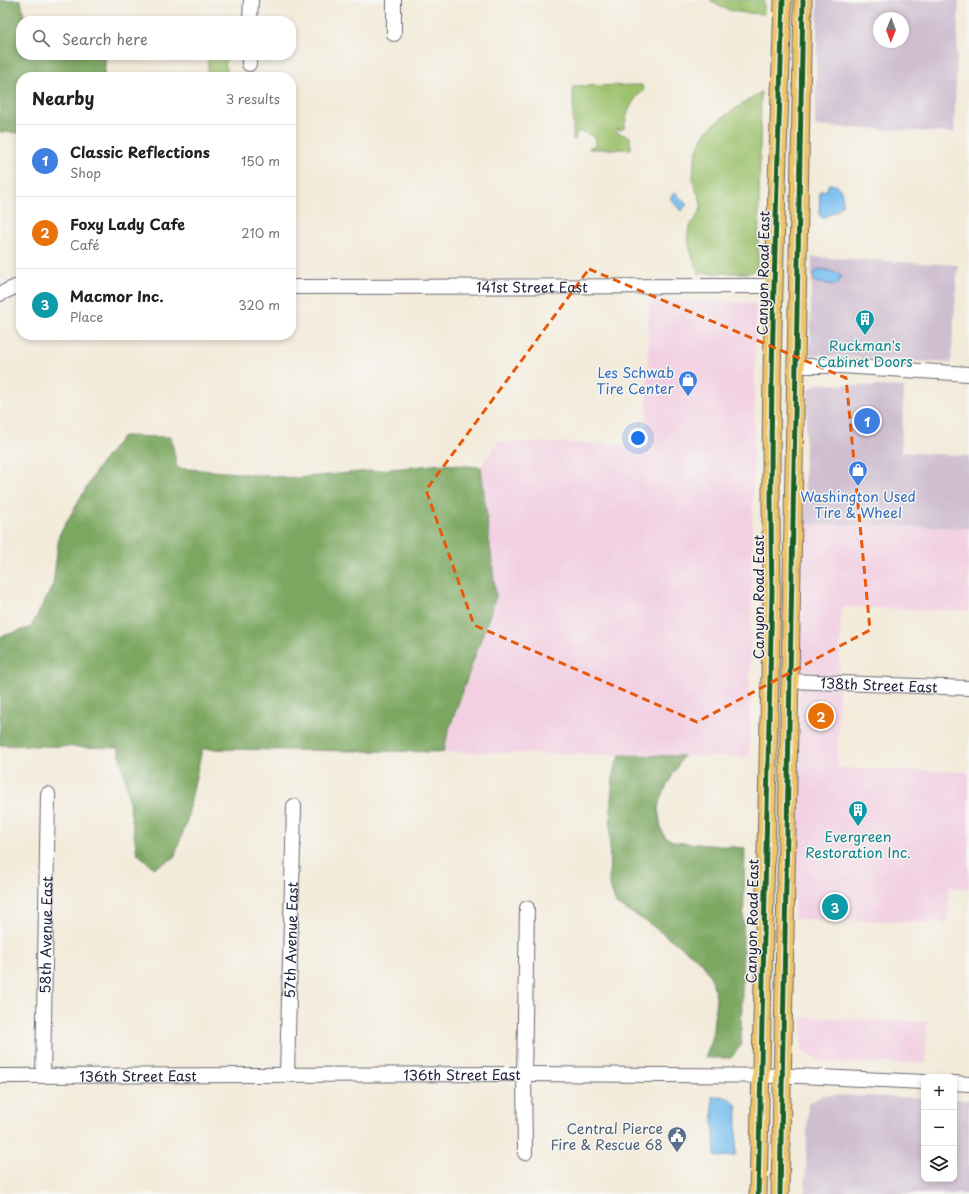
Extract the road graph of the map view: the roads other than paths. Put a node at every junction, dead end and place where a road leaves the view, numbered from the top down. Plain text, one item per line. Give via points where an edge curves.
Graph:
1 (251, 0) edge
2 (394, 0) edge
3 (783, 0) edge
4 (803, 0) edge
5 (250, 16) edge
6 (394, 34) dead end
7 (774, 286) junction
8 (16, 287) edge
9 (296, 287) edge
10 (0, 294) edge
11 (796, 366) junction
12 (969, 374) edge
13 (772, 591) junction
14 (790, 681) junction
15 (969, 688) edge
16 (48, 794) dead end
17 (294, 806) dead end
18 (527, 908) dead end
19 (287, 1074) junction
20 (524, 1074) junction
21 (0, 1076) edge
22 (43, 1076) junction
23 (761, 1076) junction
24 (782, 1076) junction
25 (921, 1082) edge
26 (957, 1083) edge
27 (969, 1084) edge
28 (525, 1154) dead end
29 (758, 1194) edge
30 (780, 1194) edge

1 - 5 street
2 - 6 street
3 - 7 main road, Canyon Road East
4 - 11 main road
7 - 9 street, 141st Street East
7 - 11 main road via 783,290 785,296
7 - 13 main road, Canyon Road East
8 - 10 street
11 - 12 street via 841,366
11 - 14 main road
13 - 14 main road via 779,672 783,678
13 - 23 main road, Canyon Road East
14 - 15 street, 138th Street East
14 - 24 main road
16 - 22 street, 58th Avenue East
17 - 19 street, 57th Avenue East
18 - 20 street
19 - 20 street, 136th Street East
19 - 22 street, 136th Street East
20 - 23 street, 136th Street East
20 - 28 street
21 - 22 street, 136th Street East
23 - 24 street, 136th Street East
23 - 29 main road, Canyon Road East
24 - 25 street, 136th Street East
24 - 30 main road
26 - 27 street

